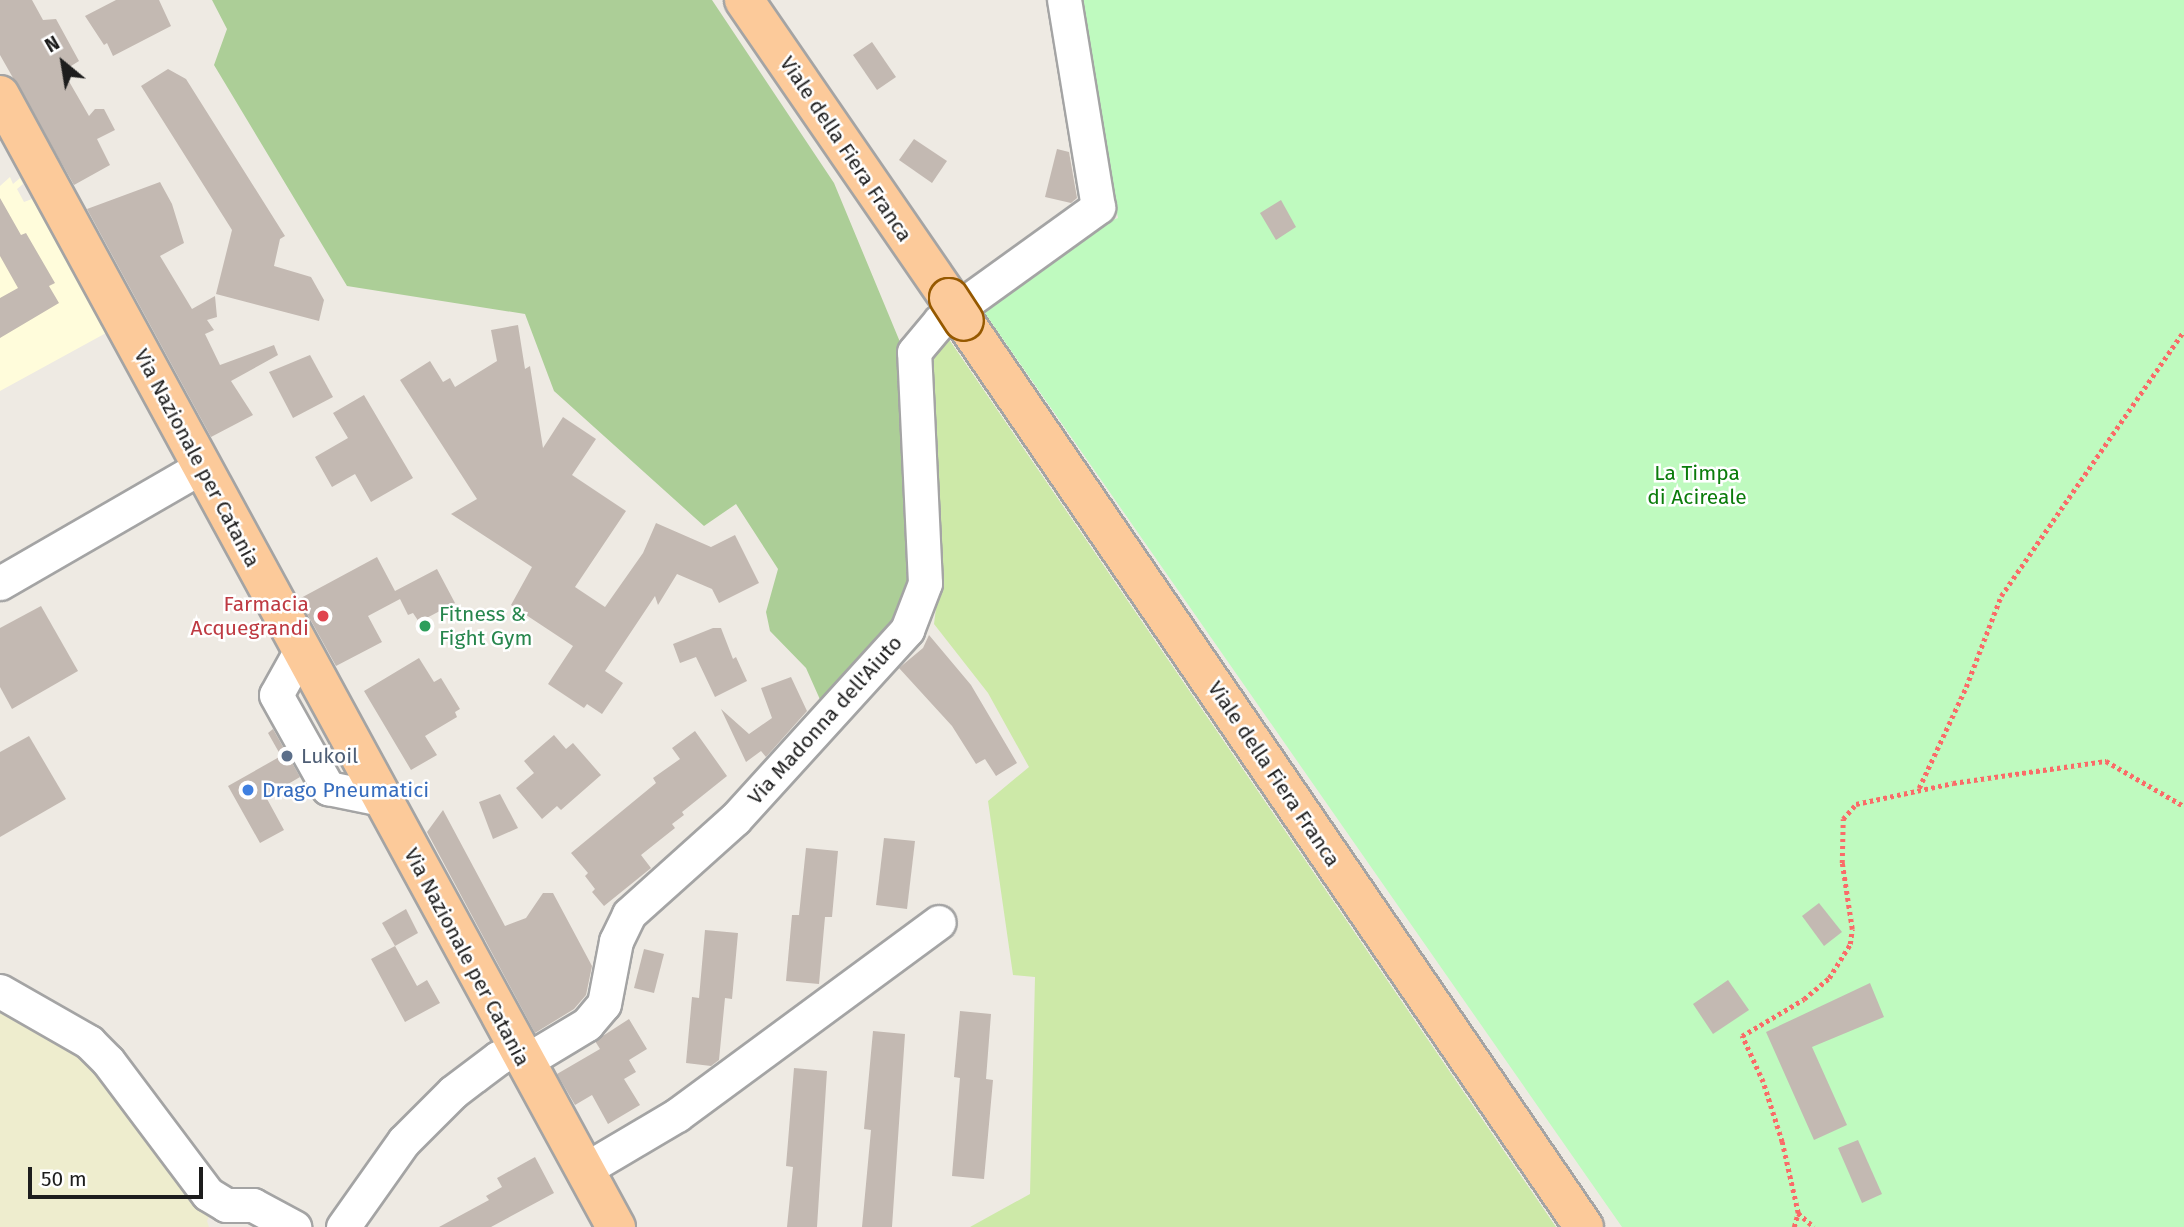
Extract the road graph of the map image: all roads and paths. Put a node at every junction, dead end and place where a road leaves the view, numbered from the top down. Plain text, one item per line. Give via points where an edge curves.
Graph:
1 (744, 0) edge
2 (1063, 0) edge
3 (0, 94) edge
4 (2184, 331) edge
5 (201, 467) junction
6 (0, 583) edge
7 (1918, 789) junction
8 (2184, 806) edge
9 (939, 922) dead end
10 (0, 991) edge
11 (521, 1055) junction
12 (584, 1170) junction
13 (1798, 1213) junction
14 (294, 1227) edge
15 (343, 1227) edge
16 (616, 1227) edge
17 (1584, 1227) edge
18 (1794, 1227) edge
19 (1814, 1227) edge

1 - 17 main road, Viale della Fiera Franca
2 - 11 street, Via Madonna dell'Aiuto via 1098,207 940,321 914,352 925,583 907,630 735,819 629,914 616,941 604,1004 587,1024
3 - 5 main road, Via Nazionale per Catania
4 - 7 path via 2001,596 1966,687
5 - 6 street
5 - 11 main road, Via Nazionale per Catania
7 - 8 path via 2106,761
7 - 13 path via 1856,804 1843,819 1850,944 1821,985 1742,1036 1775,1118
9 - 12 street via 677,1115
10 - 14 street via 89,1042 208,1194 226,1205 253,1205
11 - 12 main road, Via Nazionale per Catania
11 - 15 street via 498,1058 453,1092 404,1141
12 - 16 main road, Via Nazionale per Catania
13 - 18 path
13 - 19 path

